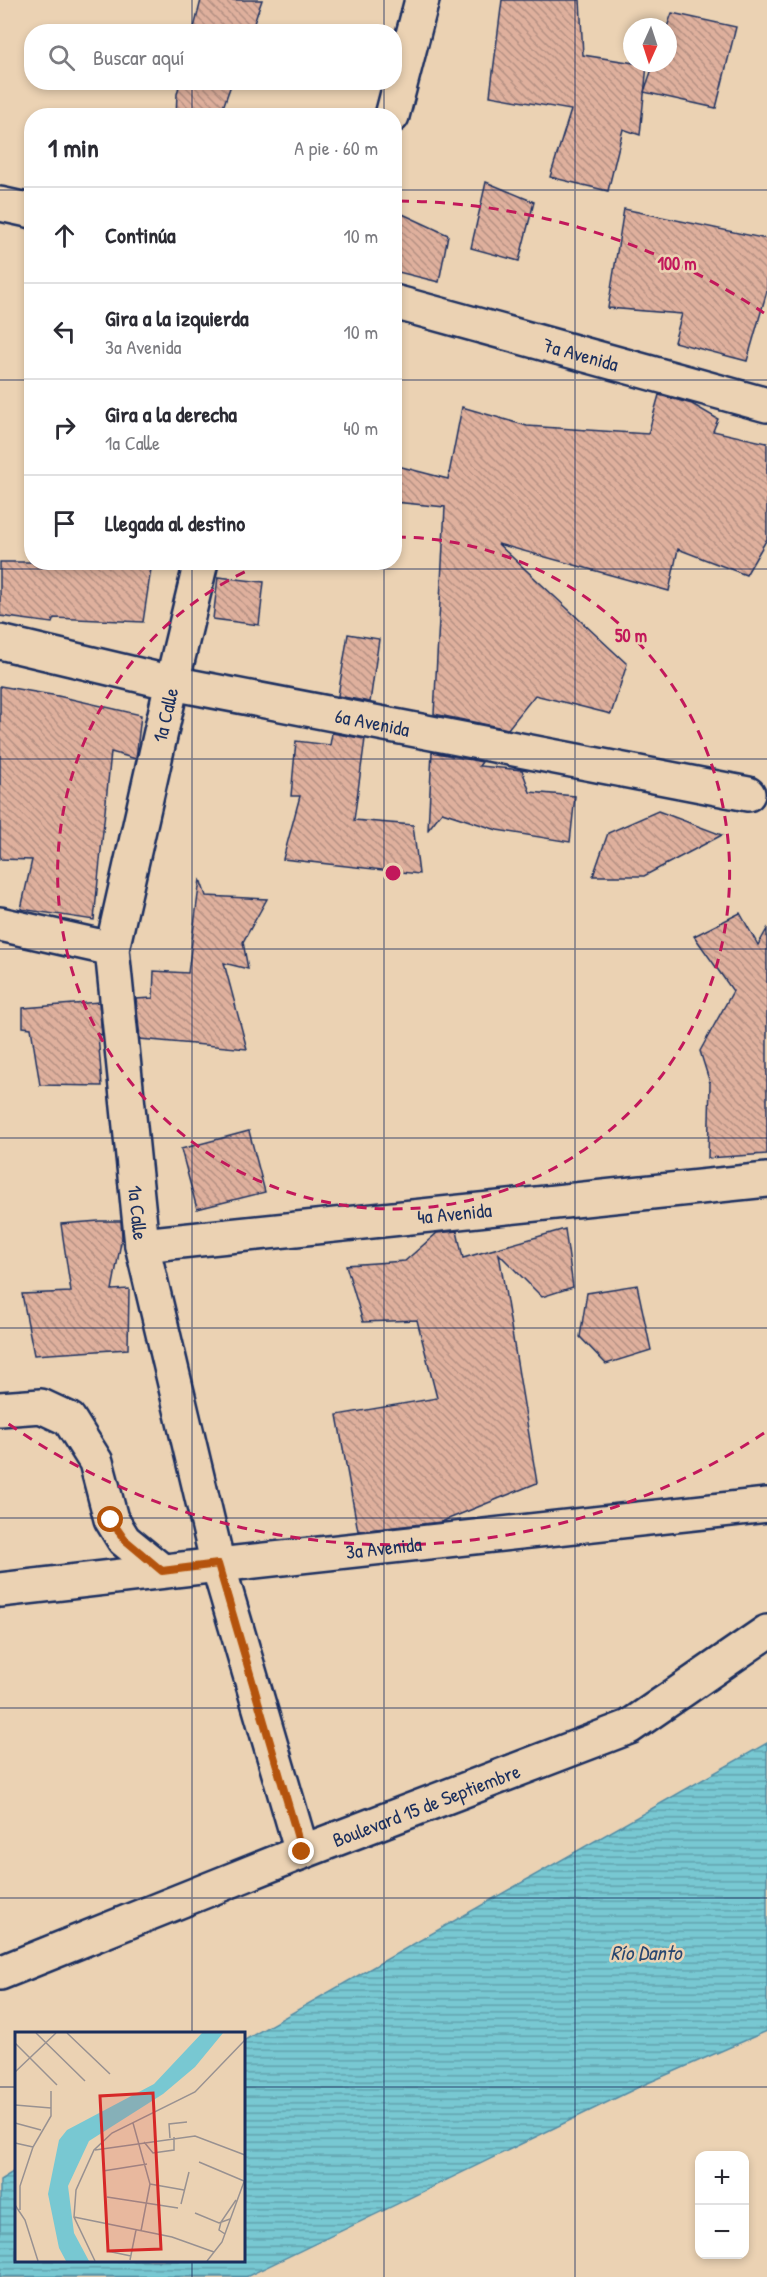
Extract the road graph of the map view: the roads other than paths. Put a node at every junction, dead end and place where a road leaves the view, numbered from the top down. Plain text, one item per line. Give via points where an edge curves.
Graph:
1 (422, 0) edge
2 (402, 77) edge
3 (399, 90) edge
4 (394, 108) edge
5 (0, 204) edge
6 (24, 210) edge
7 (402, 304) edge
8 (767, 405) edge
9 (199, 570) edge
10 (0, 642) edge
11 (172, 683) junction
12 (748, 794) dead end
13 (0, 924) edge
14 (112, 949) junction
15 (767, 1180) edge
16 (142, 1245) junction
17 (0, 1409) edge
18 (767, 1505) edge
19 (218, 1564) junction
20 (162, 1571) junction
21 (0, 1590) edge
22 (767, 1632) edge
23 (302, 1852) junction
24 (0, 1972) edge

1 - 2 street
3 - 4 street
5 - 6 street
7 - 8 street, 7a Avenida
9 - 11 street, 1a Calle
10 - 11 street, 6a Avenida
11 - 12 street, 6a Avenida
11 - 14 street, 1a Calle
13 - 14 street
14 - 16 street, 1a Calle
15 - 16 street, 4a Avenida
16 - 19 street, 1a Calle
17 - 20 street via 41,1406 69,1419 96,1462 111,1520 124,1539
18 - 19 street, 3a Avenida
19 - 20 street, 3a Avenida
19 - 23 street, 1a Calle
20 - 21 street, 3a Avenida
22 - 23 street, Boulevard 15 de Septiembre via 629,1727
23 - 24 street, Boulevard 15 de Septiembre

